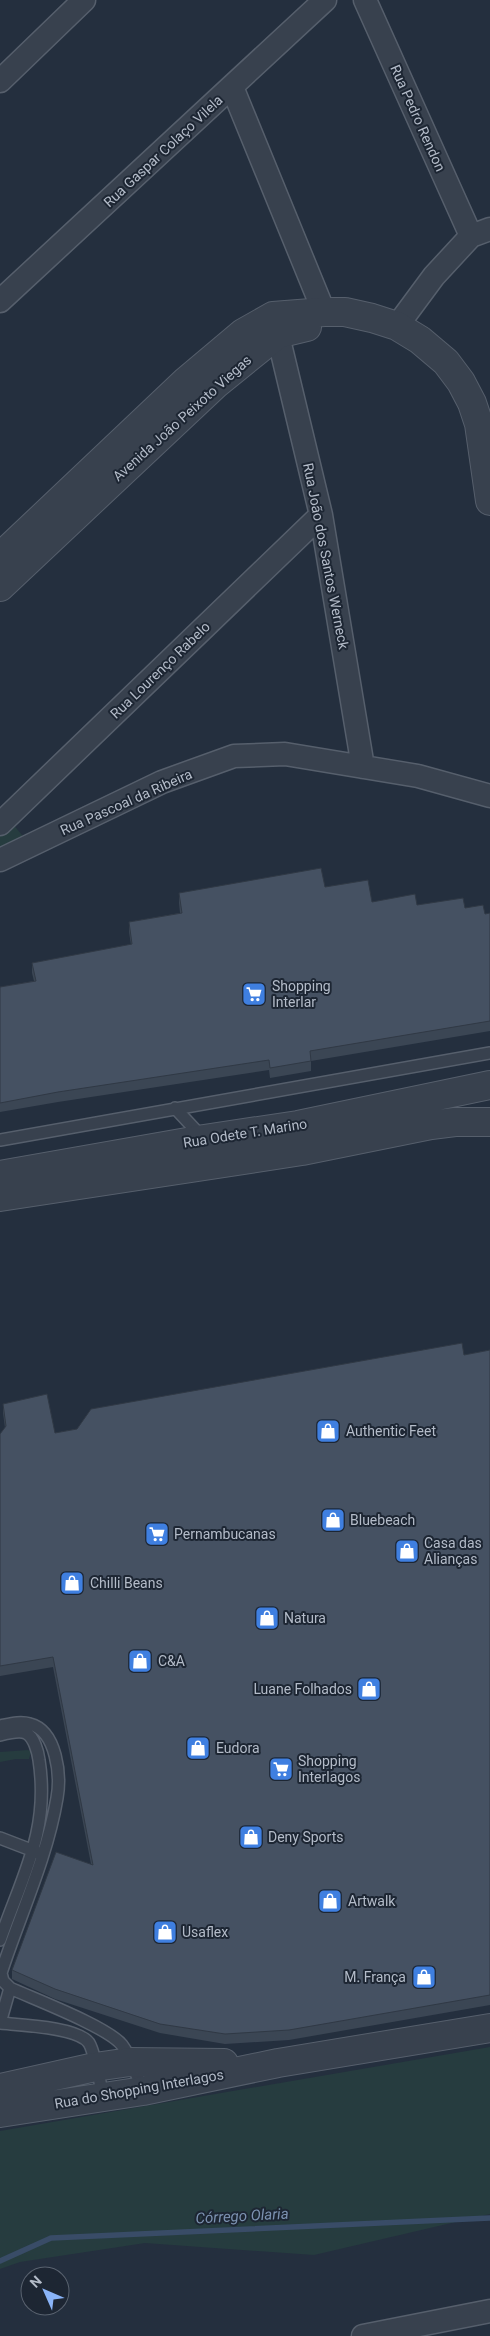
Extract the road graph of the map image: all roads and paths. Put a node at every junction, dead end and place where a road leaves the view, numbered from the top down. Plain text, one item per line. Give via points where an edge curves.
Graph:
1 (84, 0) edge
2 (325, 0) edge
3 (365, 0) edge
4 (0, 81) edge
5 (232, 87) junction
6 (481, 232) edge
7 (0, 301) edge
8 (324, 312) junction
9 (276, 325) junction
10 (397, 326) junction
11 (490, 501) edge
12 (321, 515) junction
13 (0, 557) edge
14 (0, 587) edge
15 (363, 767) junction
16 (490, 796) edge
17 (4, 820) edge
18 (34, 844) junction
19 (0, 860) edge
20 (490, 1053) edge
21 (487, 1089) edge
22 (175, 1108) junction
23 (489, 1121) edge
24 (204, 1139) junction
25 (0, 1140) edge
26 (0, 1175) edge
27 (0, 1197) edge
28 (0, 1726) edge
29 (18, 1727) junction
30 (0, 1734) edge
31 (0, 1838) edge
32 (38, 1852) junction
33 (0, 1940) edge
34 (10, 1988) junction
35 (0, 2023) edge
36 (490, 2028) edge
37 (130, 2062) junction
38 (278, 2064) junction
39 (95, 2067) junction
40 (0, 2088) edge
41 (143, 2091) junction
42 (103, 2096) junction
43 (0, 2113) edge
44 (490, 2312) edge
45 (363, 2336) edge

1 - 4 street
2 - 5 street, Rua Gaspar Colaço Vilela
3 - 6 street, Rua Pedro Rendon
5 - 7 street, Rua Gaspar Colaço Vilela
5 - 8 street
6 - 10 street via 434,276
8 - 9 street, Avenida João Peixoto Viegas
8 - 10 street, Avenida João Peixoto Viegas via 345,312
9 - 10 street, Avenida João Peixoto Viegas via 342,319
9 - 12 street, Rua João dos Santos Werneck
9 - 13 street, Avenida João Peixoto Viegas via 242,333 186,381
9 - 14 street, Avenida João Peixoto Viegas
10 - 11 street, Avenida João Peixoto Viegas via 446,362 461,382 479,424
12 - 15 street, Rua João dos Santos Werneck
12 - 17 street, Rua Lourenço Rabelo
15 - 16 street, Rua Pascoal da Ribeira via 418,776
15 - 18 street, Rua Pascoal da Ribeira via 286,754 234,756 162,782
17 - 18 street
18 - 19 street, Rua Pascoal da Ribeira
20 - 22 lane
21 - 24 street, Rua Odete T. Marino via 298,1125
22 - 24 lane
22 - 25 lane
23 - 27 street, Rua Odete T. Marino via 431,1125 302,1151
24 - 26 street, Rua Odete T. Marino
28 - 29 lane
29 - 30 lane
29 - 32 lane via 31,1738 41,1772
29 - 32 lane via 34,1725 43,1733 55,1760 58,1796
31 - 32 lane
32 - 33 lane
32 - 34 lane via 1,1973
34 - 35 lane
34 - 37 lane via 114,2038 124,2048
35 - 39 lane via 59,2029 81,2036 89,2043
36 - 38 street, Rua do Shopping Interlagos
37 - 38 street, Rua do Shopping Interlagos
37 - 39 street, Rua do Shopping Interlagos
37 - 41 lane
38 - 41 street, Rua do Shopping Interlagos
39 - 40 street, Rua do Shopping Interlagos
39 - 42 lane
41 - 42 street, Rua do Shopping Interlagos
42 - 43 street, Rua do Shopping Interlagos
44 - 45 street

